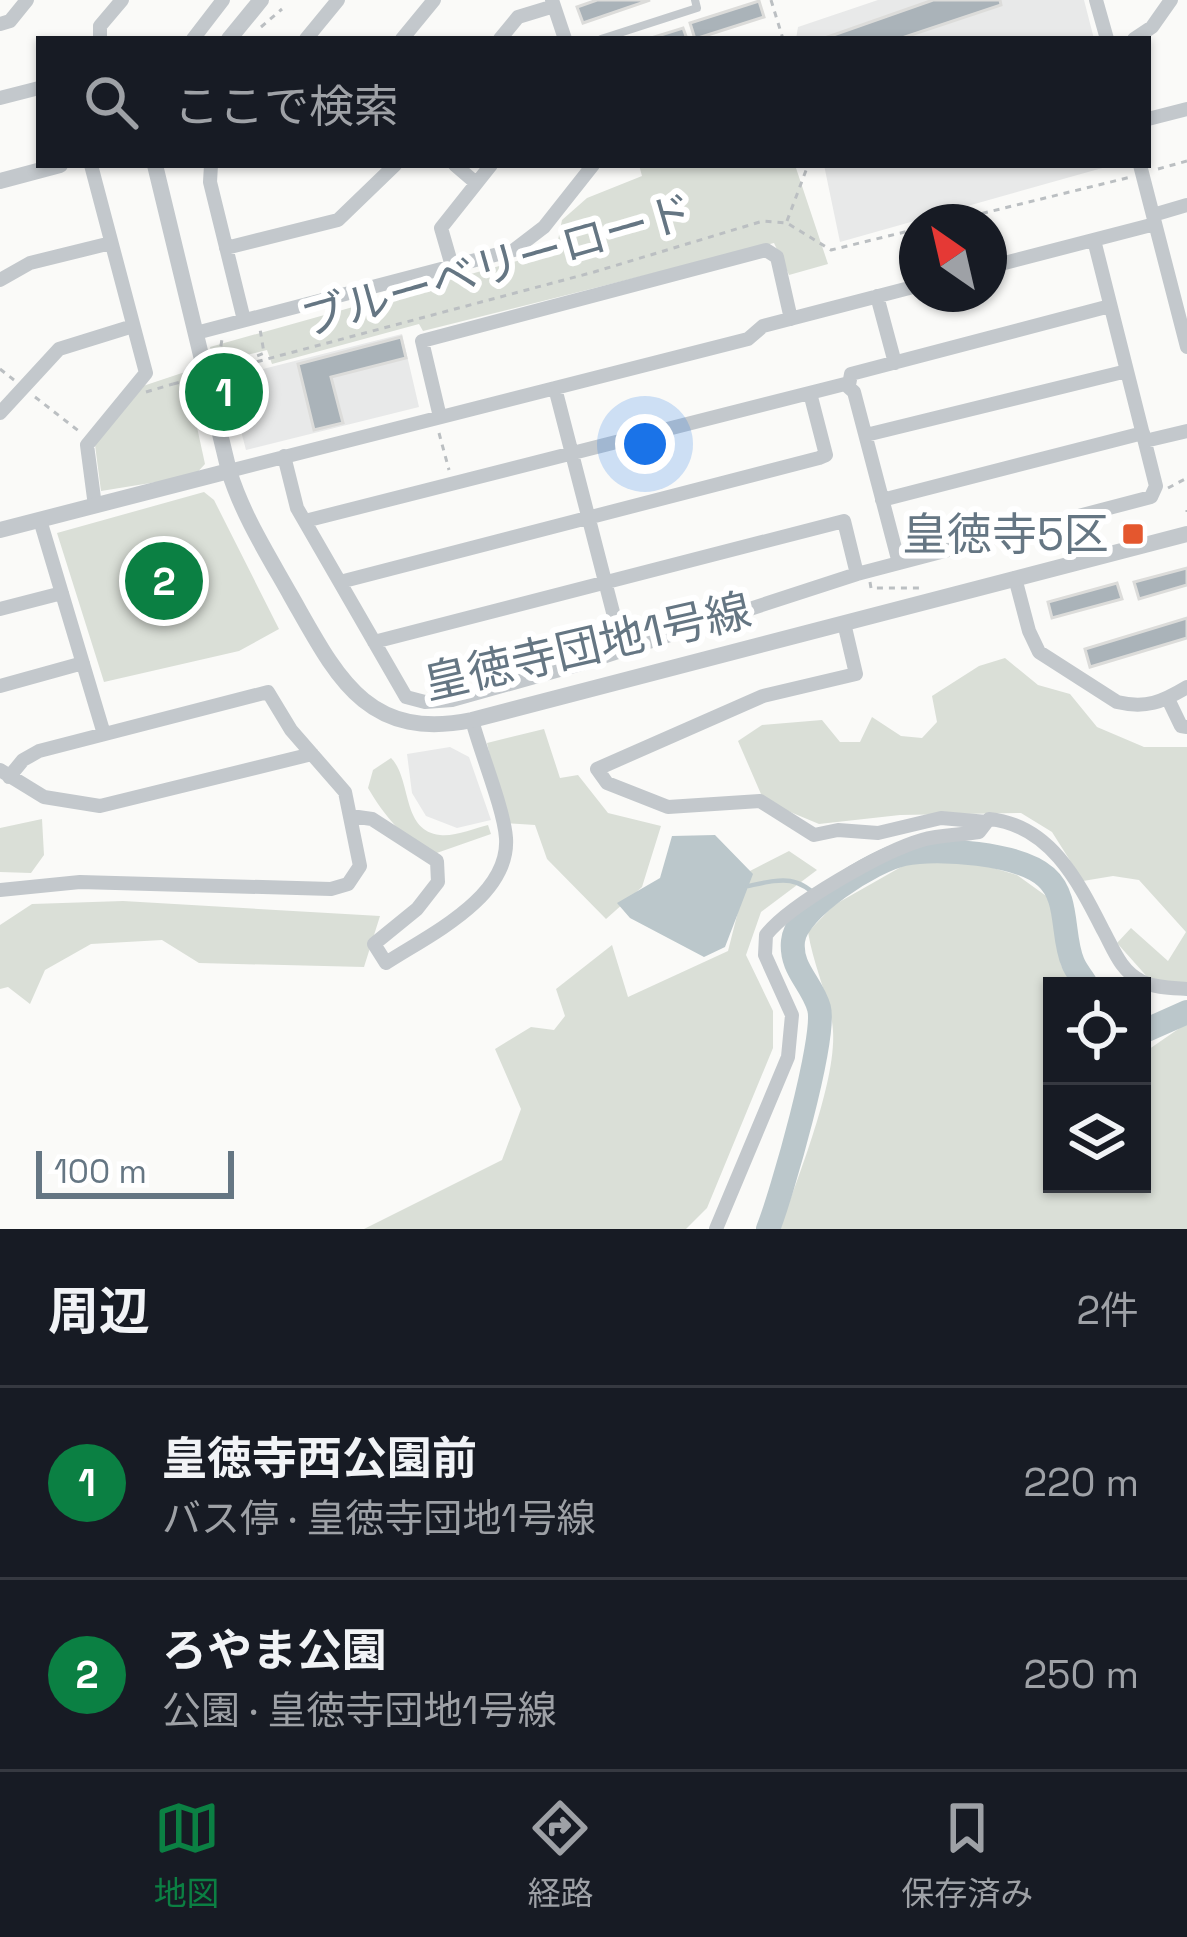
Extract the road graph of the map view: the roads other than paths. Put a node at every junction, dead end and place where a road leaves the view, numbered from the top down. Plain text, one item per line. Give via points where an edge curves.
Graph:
1 (27, 0) edge
2 (122, 0) edge
3 (224, 0) edge
4 (261, 0) edge
5 (338, 0) edge
6 (434, 0) edge
7 (695, 0) edge
8 (1096, 0) edge
9 (1172, 0) edge
10 (553, 3) edge
11 (0, 24) edge
12 (100, 36) edge
13 (195, 36) edge
14 (231, 36) edge
15 (308, 36) edge
16 (404, 36) edge
17 (502, 36) edge
18 (564, 36) edge
19 (610, 36) edge
20 (1106, 36) edge
21 (1138, 36) edge
22 (36, 89) edge
23 (0, 98) edge
24 (1187, 109) edge
25 (1151, 117) edge
26 (49, 168) edge
27 (92, 168) edge
28 (156, 168) edge
29 (211, 168) edge
30 (392, 168) edge
31 (458, 168) edge
32 (488, 168) edge
33 (591, 168) edge
34 (1141, 170) edge
35 (0, 181) edge
36 (476, 183) junction
37 (1187, 205) edge
38 (1154, 219) junction
39 (1094, 240) junction
40 (111, 243) junction
41 (226, 248) junction
42 (1007, 262) edge
43 (452, 266) junction
44 (0, 280) edge
45 (899, 291) edge
46 (878, 296) junction
47 (1110, 306) junction
48 (791, 319) junction
49 (244, 320) junction
50 (133, 326) junction
51 (196, 333) junction
52 (1187, 347) edge
53 (895, 363) junction
54 (1127, 371) junction
55 (848, 385) junction
56 (555, 388) junction
57 (810, 393) junction
58 (0, 413) edge
59 (438, 417) junction
60 (1187, 430) edge
61 (866, 435) junction
62 (1144, 437) junction
63 (572, 453) junction
64 (284, 456) junction
65 (229, 471) junction
66 (882, 500) junction
67 (94, 506) junction
68 (589, 518) junction
69 (40, 520) junction
70 (305, 521) junction
71 (0, 530) edge
72 (1187, 534) edge
73 (898, 563) junction
74 (863, 575) junction
75 (1015, 578) junction
76 (340, 582) junction
77 (606, 582) junction
78 (62, 593) junction
79 (0, 609) edge
80 (844, 623) junction
81 (374, 642) junction
82 (623, 650) junction
83 (83, 663) junction
84 (0, 686) edge
85 (1187, 687) edge
86 (1168, 699) junction
87 (472, 719) junction
88 (1187, 727) edge
89 (104, 734) junction
90 (312, 754) junction
91 (5, 773) edge
92 (351, 816) junction
93 (987, 821) junction
94 (0, 890) edge
95 (1187, 989) edge
96 (716, 1229) edge

1 - 11 street
2 - 12 street
3 - 13 street
4 - 14 street
5 - 15 street
6 - 16 street
7 - 19 lane via 698,8
8 - 20 street
9 - 21 street
10 - 17 street via 518,17
10 - 18 street
22 - 23 street
24 - 25 street
26 - 35 street
27 - 40 street
28 - 51 street, 皇徳寺団地1号線
29 - 41 street
30 - 41 street via 338,220
31 - 36 street
32 - 36 street
33 - 43 street via 522,246
34 - 38 street
36 - 43 street via 441,227
37 - 38 street
38 - 39 street
38 - 52 street
39 - 42 street
39 - 47 street
40 - 44 street via 30,262
40 - 50 street
41 - 49 street
43 - 49 street
45 - 46 street
46 - 48 street
46 - 53 street
47 - 53 street
47 - 54 street
48 - 56 street via 748,339
48 - 59 street via 776,257 766,250 422,341
49 - 51 street
50 - 58 street via 59,349
50 - 67 street via 146,373 91,440
51 - 65 street, 皇徳寺団地1号線
53 - 55 street via 850,374
54 - 61 street
54 - 62 street
55 - 57 street
55 - 61 street
56 - 59 street
56 - 63 street
57 - 63 street
57 - 68 street via 826,455
59 - 64 street
60 - 62 street
61 - 66 street
62 - 66 street
62 - 73 street via 1155,493 1142,500
63 - 68 street
63 - 70 street
64 - 65 street
64 - 70 street
65 - 67 street
65 - 87 street, 皇徳寺団地1号線 via 248,521 346,687 394,719 427,726
66 - 73 street
67 - 69 street
68 - 76 street
68 - 77 street
69 - 71 street
69 - 78 street
70 - 76 street
72 - 75 street, 皇徳寺団地1号線
73 - 74 street
74 - 77 street via 844,521
74 - 82 street
75 - 80 street, 皇徳寺団地1号線
75 - 86 street via 1033,644 1046,658 1117,702
76 - 81 street
77 - 81 street
77 - 82 street
78 - 79 street
78 - 83 street
80 - 87 street, 皇徳寺団地1号線
80 - 93 street via 856,674 763,696 597,769 607,783 668,807 760,801 814,835 878,833 941,818
81 - 82 street via 406,697 424,702
83 - 84 street
83 - 89 street
85 - 86 street
86 - 88 street
87 - 92 street via 507,841 498,870 455,917 386,963 374,944 438,882 437,861 372,818
89 - 90 street via 268,692
89 - 91 street via 39,752
90 - 91 street via 100,806 44,796
90 - 92 street via 340,784
92 - 94 street via 360,866 339,887 80,882
93 - 95 street via 1008,820 1046,842 1128,971 1142,982
93 - 96 street via 979,832 925,838 888,854 766,935 765,955 792,1015 788,1057

